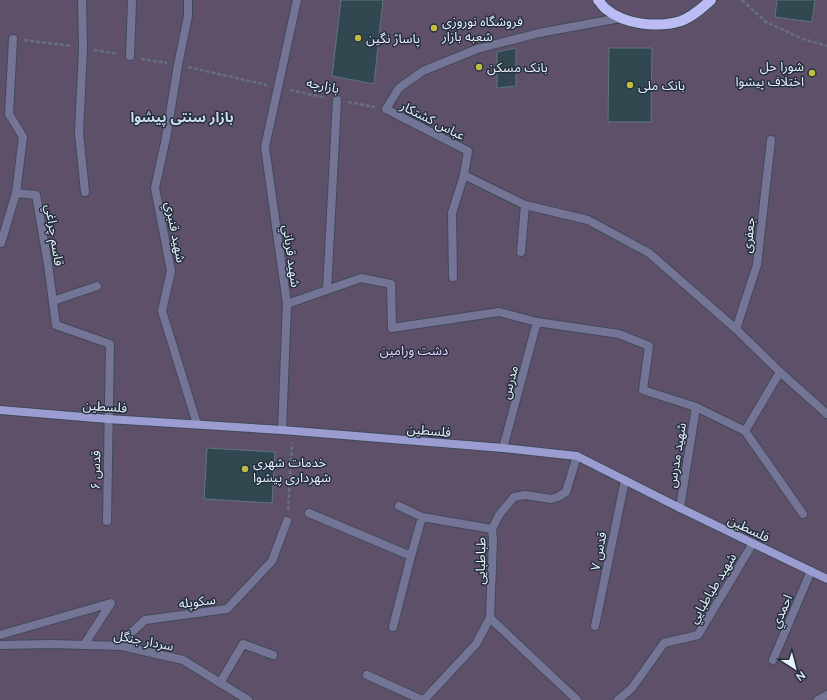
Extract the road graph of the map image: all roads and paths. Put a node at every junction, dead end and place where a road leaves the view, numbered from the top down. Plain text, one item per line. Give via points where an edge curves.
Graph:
1 (82, 0) edge
2 (132, 0) edge
3 (188, 0) edge
4 (297, 0) edge
5 (598, 0) edge
6 (711, 0) edge
7 (719, 0) edge
8 (742, 0) edge
9 (699, 11) junction
10 (620, 18) junction
11 (13, 39) joint
12 (827, 46) edge
13 (83, 48) junction
14 (130, 56) junction
15 (178, 65) junction
16 (278, 88) junction
17 (337, 100) junction
18 (386, 109) junction
19 (771, 140) dead end
20 (464, 175) junction
21 (85, 192) dead end
22 (16, 193) junction
23 (525, 205) junction
24 (1, 243) edge
25 (521, 252) dead end
26 (453, 277) dead end
27 (97, 286) dead end
28 (328, 290) junction
29 (53, 301) junction
30 (287, 304) junction
31 (537, 322) junction
32 (736, 329) junction
33 (780, 372) junction
34 (696, 407) junction
35 (0, 410) edge
36 (827, 414) edge
37 (108, 419) junction
38 (197, 424) junction
39 (282, 430) junction
40 (745, 431) junction
41 (292, 443) dead end
42 (503, 448) junction
43 (577, 456) junction
44 (625, 480) junction
45 (399, 506) dead end
46 (680, 508) junction
47 (309, 513) dead end
48 (803, 514) dead end
49 (422, 517) junction
50 (106, 521) dead end
51 (287, 521) joint
52 (492, 529) junction
53 (753, 543) junction
54 (411, 556) junction
55 (811, 571) junction
56 (827, 579) edge
57 (490, 618) junction
58 (595, 626) dead end
59 (393, 627) dead end
60 (0, 635) edge
61 (0, 645) edge
62 (84, 645) junction
63 (122, 646) junction
64 (273, 655) dead end
65 (772, 660) dead end
66 (367, 675) dead end
67 (220, 683) junction
68 (827, 696) edge
69 (248, 700) edge
70 (423, 700) edge
71 (577, 700) edge
72 (618, 700) edge
73 (818, 700) edge

1 - 13 street
2 - 14 street
3 - 15 street, شهيد قنبري via 188,16
4 - 16 street, شهيد قرباني
5 - 10 main road
6 - 9 main road
7 - 9 main road
8 - 12 path via 766,22 802,39
9 - 10 main road via 681,21 661,24 641,24
10 - 18 street via 539,33 470,52 423,71 399,88
11 - 13 path, بازارچه
11 - 22 street via 9,114 23,137
13 - 14 path, بازارچه
13 - 21 street via 79,133
14 - 15 path, بازارچه
15 - 16 path, بازارچه
15 - 38 street, شهيد قنبري via 155,188 171,271 162,311
16 - 17 path, بازارچه
16 - 30 street, شهيد قرباني via 265,147
17 - 18 path, بازارچه
17 - 28 street
18 - 20 street, عباس كشتكار via 468,151
19 - 32 street, جعفری via 757,265
20 - 23 street
20 - 26 street via 452,212
22 - 24 street
22 - 29 street, قاسم چراغي via 36,195
23 - 25 street
23 - 32 street via 588,220 649,253
27 - 29 street
28 - 30 street
28 - 31 street via 361,278 391,284 392,328 499,312
29 - 37 street, قاسم چراغي via 56,326 110,344
30 - 39 street, شهيد قرباني
31 - 34 street via 619,334 649,346 643,390
31 - 42 street, مدرس
32 - 33 street
33 - 36 street
33 - 40 street
34 - 40 street
34 - 46 street, شهيد مدرس
35 - 37 main road, فلسطین
37 - 38 main road, فلسطین
37 - 50 street, قدس ۶
38 - 39 main road, فلسطین
39 - 42 main road, فلسطین
40 - 48 street
41 - 51 path
42 - 43 main road, فلسطین
43 - 44 main road, فلسطین
43 - 52 street, طباطبایی via 566,492 551,499 525,494 514,497
44 - 46 main road, فلسطین
44 - 58 street, قدس ۷
45 - 49 street
46 - 53 main road, فلسطین
47 - 54 street
49 - 52 street
49 - 54 street
51 - 63 street, سکوپله via 272,561 226,609 145,620
52 - 57 street, طباطبایی
53 - 55 main road, فلسطین
53 - 72 street, شهيد طباطبايي via 698,635 664,644 632,688
54 - 59 street
55 - 56 main road, فلسطین
55 - 65 street, احمدي
57 - 70 street, طباطبایی via 476,644
57 - 71 street
60 - 62 street via 110,603
61 - 62 street, سردار جنگل
62 - 63 street, سردار جنگل
63 - 67 street, سردار جنگل via 183,660
64 - 67 street via 243,644
66 - 70 street
67 - 69 street, سردار جنگل
68 - 73 street

